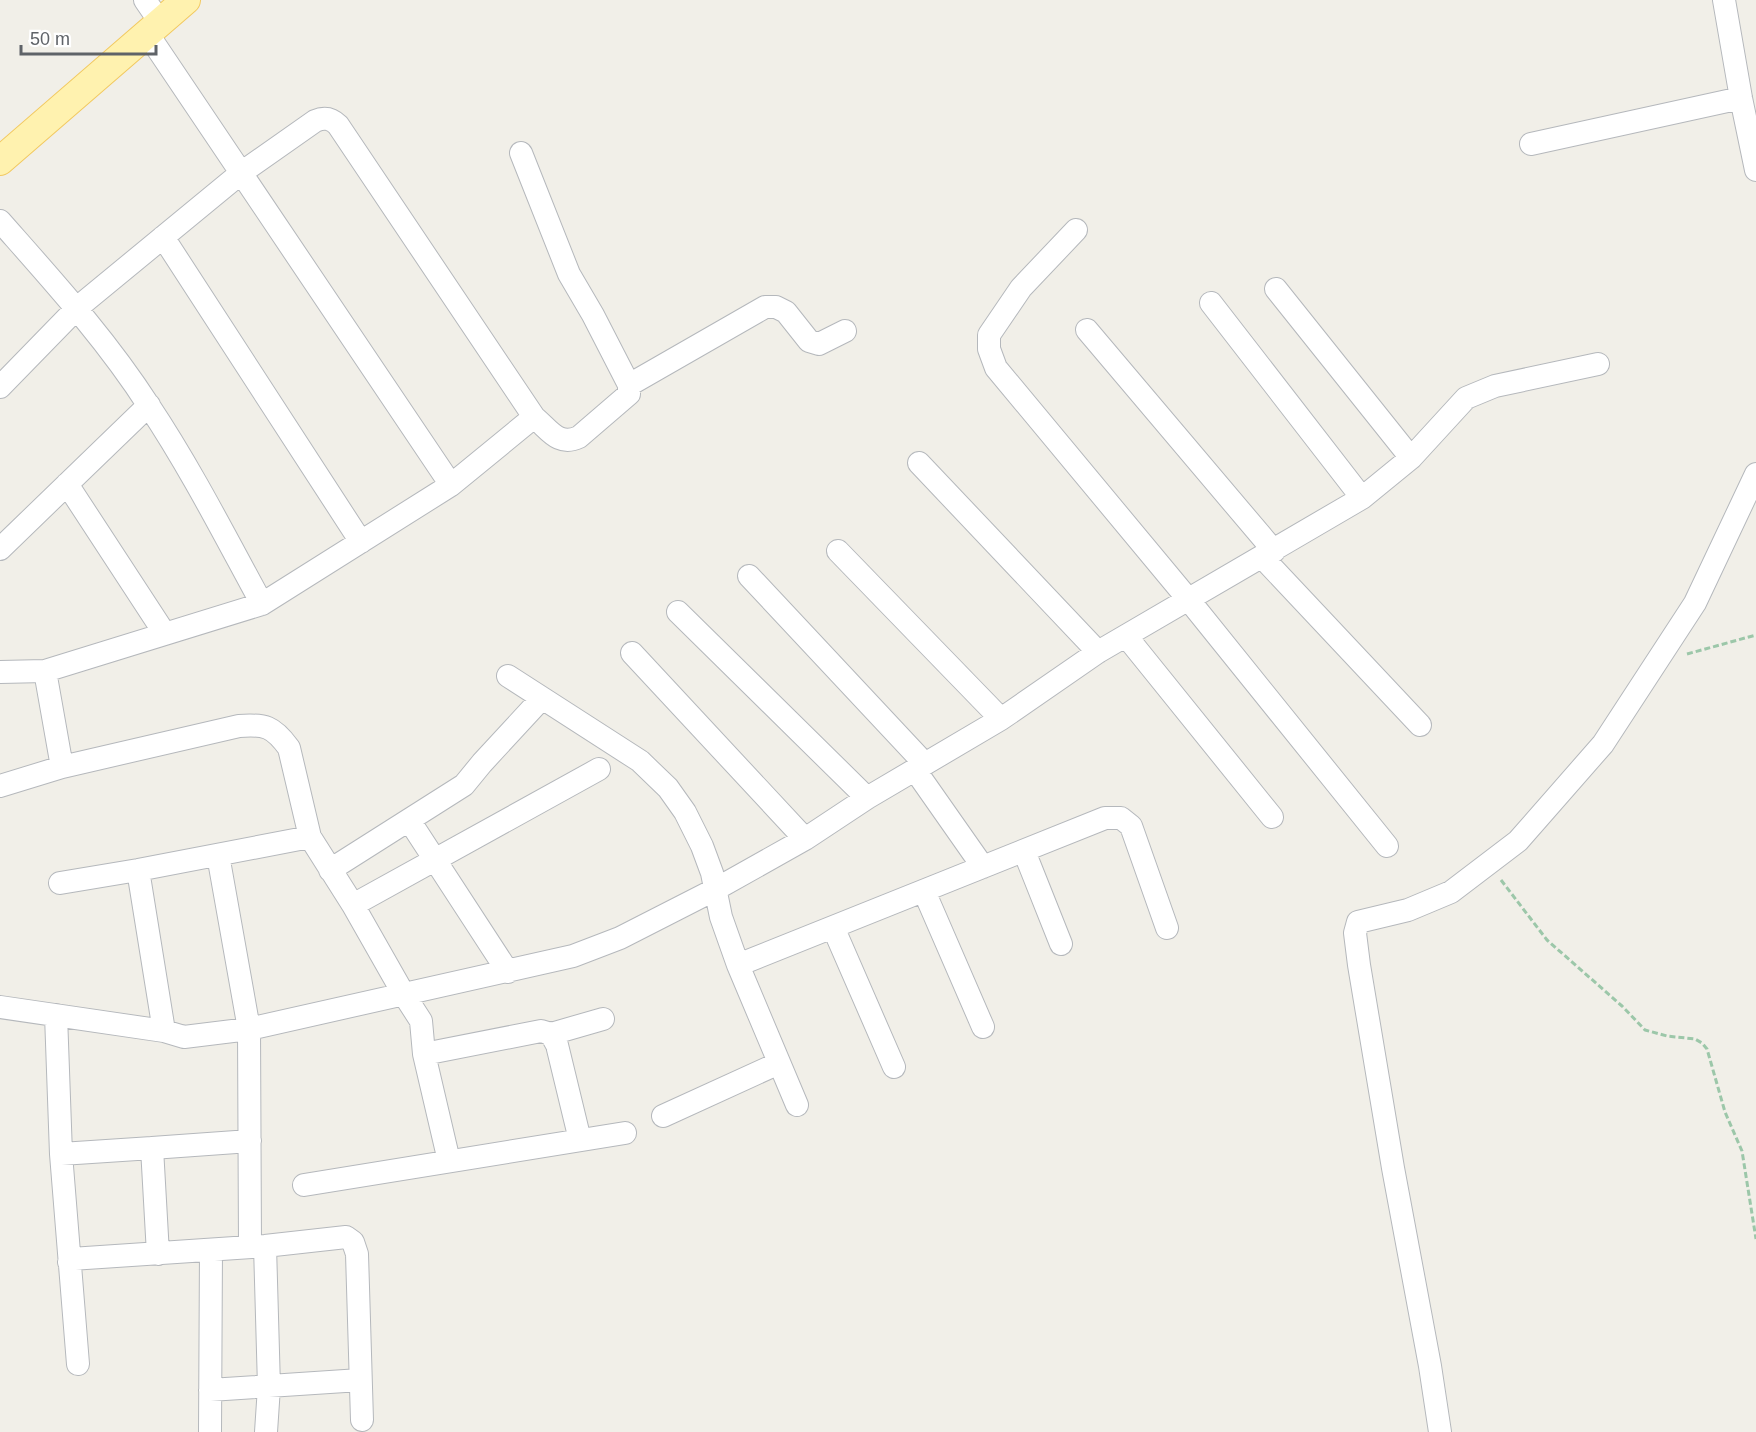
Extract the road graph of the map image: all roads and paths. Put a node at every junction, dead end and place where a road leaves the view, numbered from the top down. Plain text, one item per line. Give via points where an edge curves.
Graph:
1 (186, 0) edge
2 (1724, 0) edge
3 (151, 18) edge
4 (1741, 98) junction
5 (1531, 144) dead end
6 (521, 153) dead end
7 (0, 161) edge
8 (1756, 170) edge
9 (241, 173) junction
10 (0, 221) edge
11 (1076, 230) dead end
12 (163, 237) junction
13 (1276, 289) dead end
14 (1210, 303) dead end
15 (77, 308) junction
16 (1087, 330) dead end
17 (845, 331) dead end
18 (1598, 364) dead end
19 (629, 385) junction
20 (0, 387) edge
21 (149, 405) junction
22 (534, 417) junction
23 (1412, 458) junction
24 (919, 463) dead end
25 (1756, 474) edge
26 (67, 484) junction
27 (452, 484) junction
28 (1362, 498) junction
29 (361, 542) junction
30 (0, 549) edge
31 (838, 551) dead end
32 (1268, 554) junction
33 (749, 576) dead end
34 (1188, 599) junction
35 (262, 604) junction
36 (678, 612) dead end
37 (165, 634) junction
38 (1756, 635) edge
39 (1126, 636) junction
40 (1665, 649) junction
41 (1098, 652) junction
42 (632, 653) dead end
43 (45, 671) junction
44 (0, 672) edge
45 (508, 676) dead end
46 (542, 698) junction
47 (1001, 719) junction
48 (1420, 725) dead end
49 (62, 767) junction
50 (920, 767) junction
51 (599, 770) dead end
52 (0, 786) edge
53 (867, 798) junction
54 (1272, 817) dead end
55 (409, 820) junction
56 (310, 837) junction
57 (805, 839) junction
58 (1387, 846) dead end
59 (1024, 851) junction
60 (218, 855) junction
61 (435, 860) junction
62 (1488, 864) junction
63 (983, 867) junction
64 (138, 870) junction
65 (330, 870) junction
66 (60, 883) dead end
67 (716, 889) junction
68 (924, 891) junction
69 (353, 905) junction
70 (833, 927) junction
71 (1167, 928) dead end
72 (1061, 944) dead end
73 (738, 965) junction
74 (508, 972) junction
75 (403, 993) junction
76 (0, 1007) edge
77 (56, 1015) junction
78 (603, 1018) dead end
79 (983, 1027) dead end
80 (249, 1029) junction
81 (164, 1031) junction
82 (551, 1034) junction
83 (424, 1054) junction
84 (779, 1063) junction
85 (894, 1067) dead end
86 (797, 1105) dead end
87 (663, 1116) dead end
88 (625, 1133) dead end
89 (580, 1140) junction
90 (250, 1141) junction
91 (152, 1148) junction
92 (61, 1154) junction
93 (449, 1161) junction
94 (304, 1185) dead end
95 (1756, 1239) edge
96 (257, 1247) junction
97 (211, 1250) junction
98 (158, 1254) junction
99 (69, 1262) junction
100 (78, 1364) dead end
101 (360, 1380) junction
102 (269, 1387) junction
103 (210, 1390) junction
104 (362, 1420) dead end
105 (210, 1432) edge
106 (266, 1432) edge
107 (1440, 1432) edge

1 - 3 main road
2 - 4 street
3 - 7 main road
3 - 9 street
4 - 5 street
4 - 8 street
6 - 19 street via 569,274
9 - 12 street
9 - 22 street via 315,121 333,120
9 - 27 street
10 - 15 street
11 - 34 street via 1021,288 989,335 989,349 996,368
12 - 15 street
12 - 29 street
13 - 23 street
14 - 28 street
15 - 20 street
15 - 21 street
16 - 32 street
17 - 19 street via 819,344 809,341 786,312 765,307
18 - 23 street via 1495,386 1466,398
19 - 22 street via 629,393 570,441 560,440
21 - 26 street
21 - 35 street
22 - 27 street
23 - 28 street
24 - 41 street
25 - 40 street via 1695,603
26 - 30 street
26 - 37 street
27 - 29 street
28 - 32 street
29 - 35 street
31 - 47 street
32 - 34 street
32 - 48 street
33 - 50 street
34 - 39 street
34 - 58 street
35 - 37 street
36 - 53 street
37 - 43 street
38 - 40 path via 1684,654
39 - 41 street
39 - 54 street
40 - 62 street via 1603,744 1518,840
41 - 47 street
42 - 57 street
43 - 44 street
43 - 49 street
45 - 46 street
46 - 55 street via 464,785
46 - 67 street via 640,761 668,788 702,846
47 - 50 street
49 - 52 street
49 - 56 street via 262,724 289,748
50 - 53 street
50 - 63 street
51 - 61 street
53 - 57 street
55 - 61 street
55 - 65 street
56 - 60 street
56 - 65 street
57 - 67 street
59 - 63 street
59 - 71 street via 1105,818 1121,818 1131,826
59 - 72 street
60 - 64 street
60 - 80 street
61 - 69 street
61 - 74 street
62 - 95 path via 1547,940 1645,1030 1695,1039 1707,1049 1725,1112 1742,1151
62 - 107 street via 1451,892 1408,910 1358,922 1355,933
63 - 68 street
64 - 66 street
64 - 81 street
65 - 69 street
67 - 73 street
67 - 74 street via 620,938 573,956
68 - 70 street
68 - 79 street
69 - 75 street
70 - 73 street
70 - 85 street
73 - 84 street
74 - 75 street
75 - 80 street
75 - 83 street via 421,1021
76 - 77 street
77 - 81 street
77 - 92 street
78 - 82 street
80 - 81 street via 184,1037
80 - 90 street
82 - 83 street via 541,1031
82 - 89 street
83 - 93 street
84 - 86 street
84 - 87 street
88 - 89 street
89 - 93 street
90 - 91 street
90 - 96 street
91 - 92 street
91 - 98 street
92 - 99 street
93 - 94 street
96 - 97 street
96 - 101 street via 339,1237 354,1242
96 - 102 street
97 - 98 street
97 - 103 street
98 - 99 street
99 - 100 street
101 - 102 street
101 - 104 street
102 - 103 street
102 - 106 street
103 - 105 street

